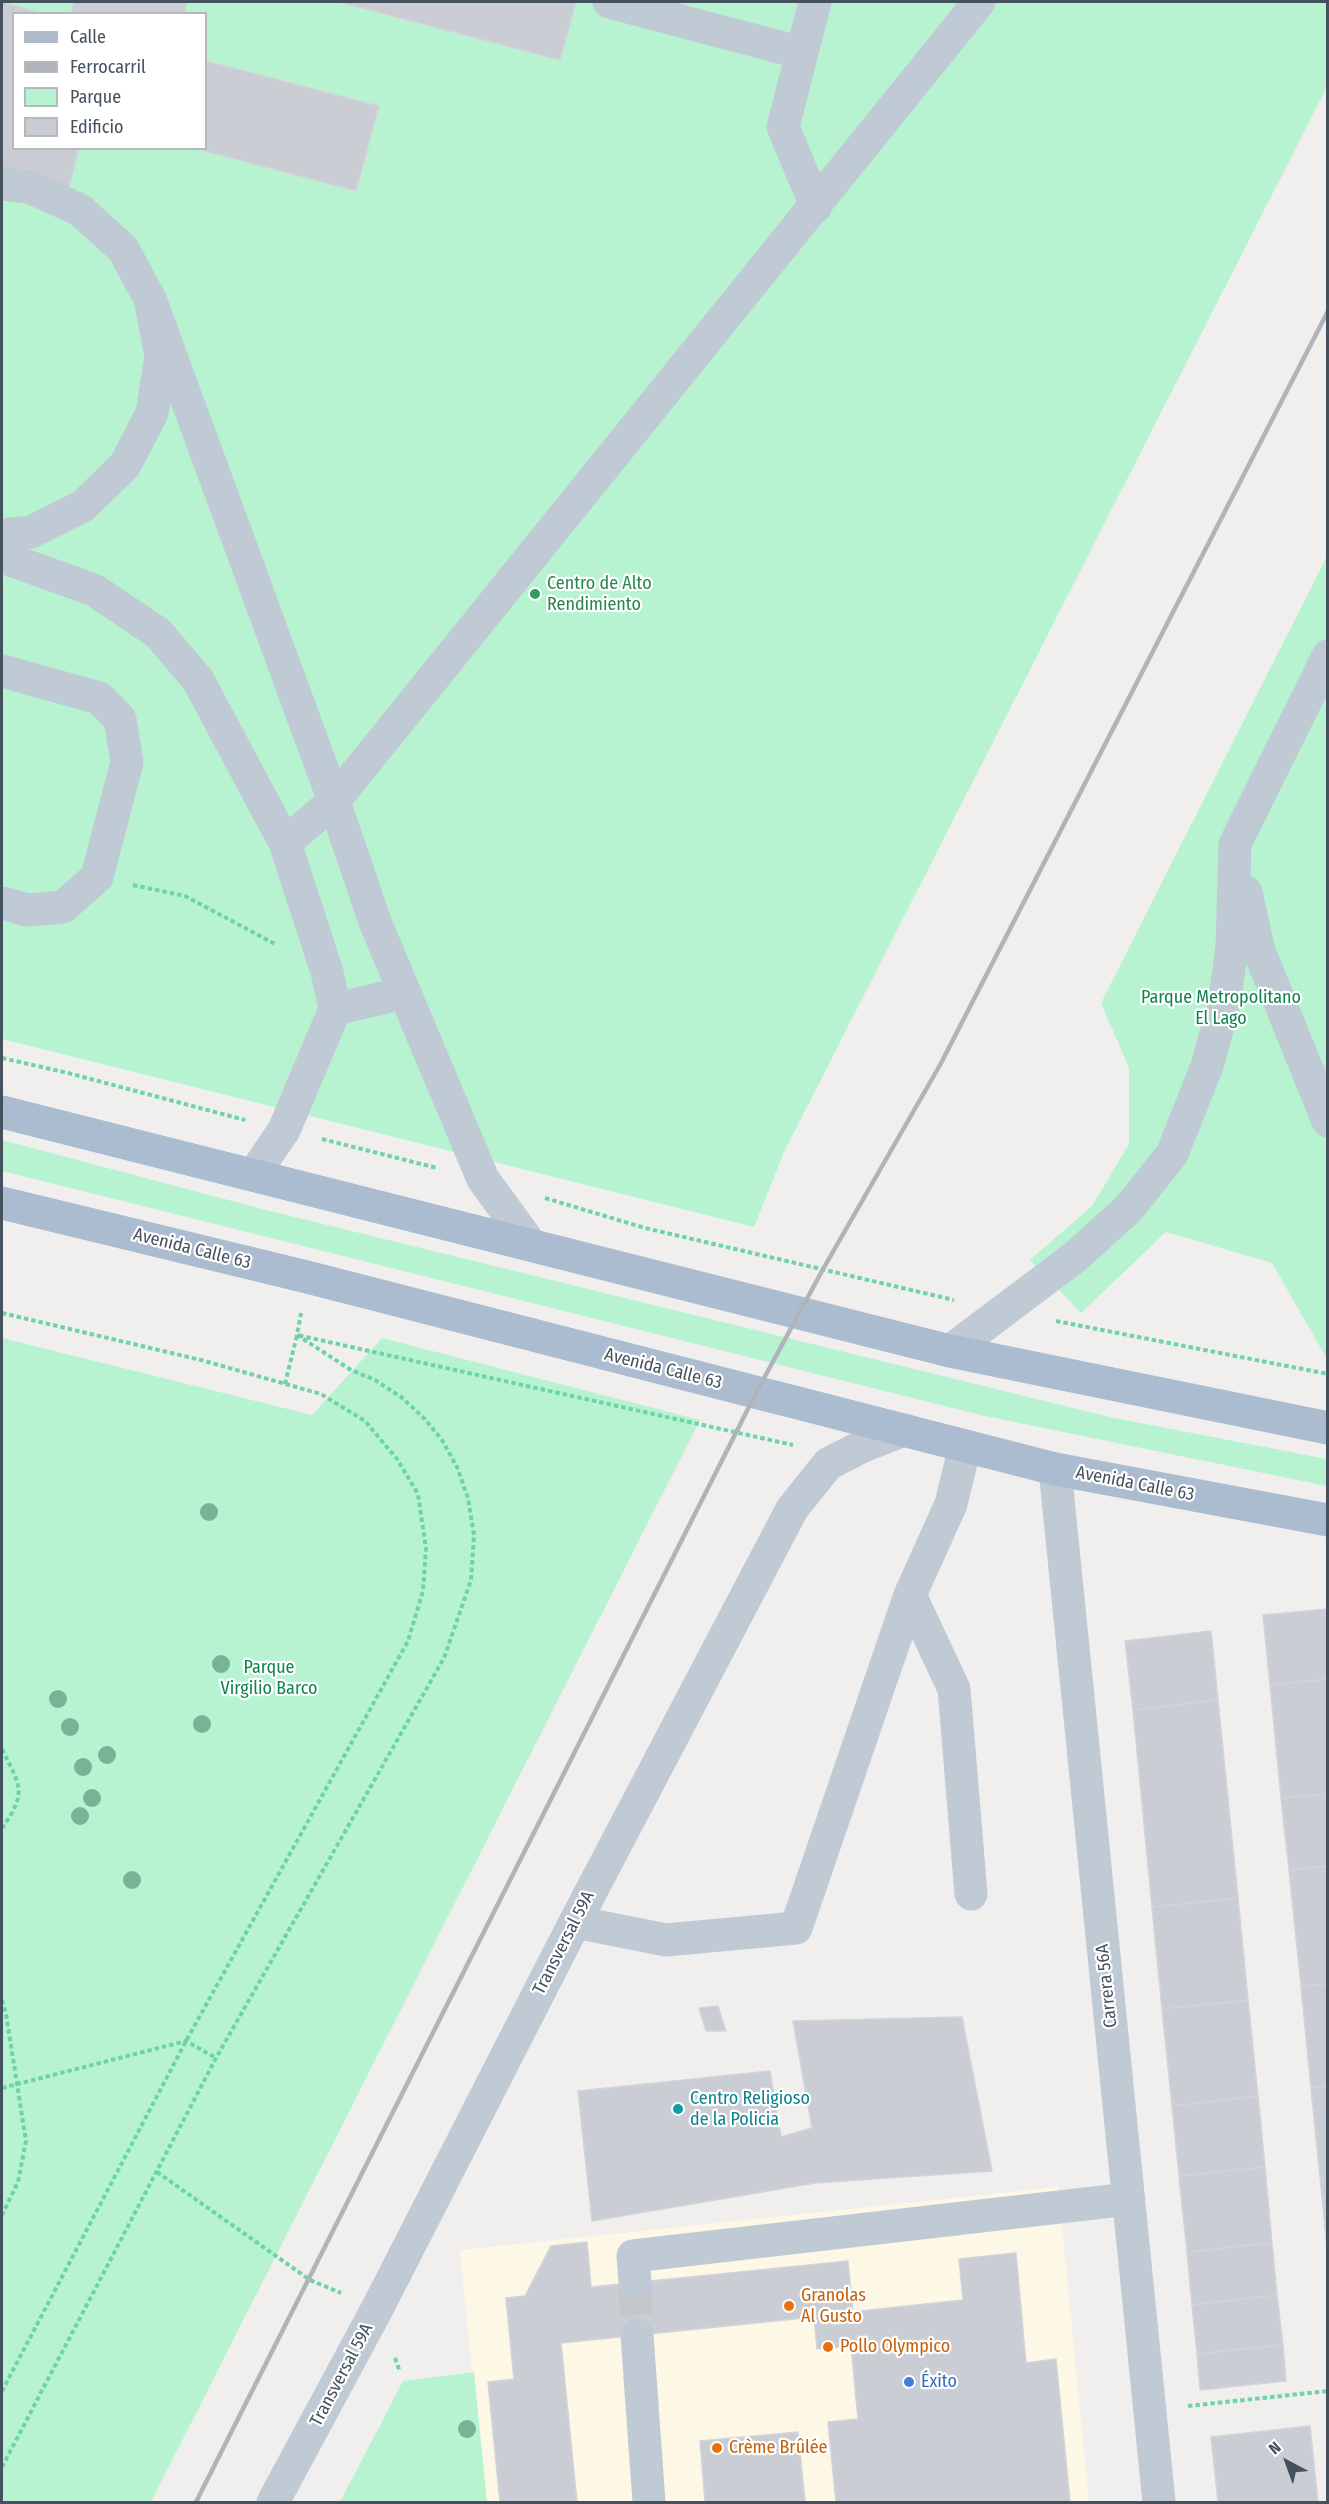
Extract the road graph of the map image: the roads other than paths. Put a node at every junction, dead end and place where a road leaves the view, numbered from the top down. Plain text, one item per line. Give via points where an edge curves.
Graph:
1 (609, 2) edge
2 (815, 2) edge
3 (980, 2) edge
4 (802, 52) junction
5 (2, 184) edge
6 (816, 206) junction
7 (150, 299) junction
8 (2, 535) edge
9 (2, 557) edge
10 (1328, 656) edge
11 (2, 671) edge
12 (334, 801) junction
13 (285, 843) junction
14 (1235, 844) junction
15 (2, 903) edge
16 (404, 993) junction
17 (335, 1009) junction
18 (2, 1112) edge
19 (1328, 1122) edge
20 (254, 1174) junction
21 (2, 1203) edge
22 (531, 1245) junction
23 (950, 1351) junction
24 (1328, 1428) edge
25 (904, 1430) junction
26 (965, 1446) junction
27 (1055, 1469) junction
28 (1328, 1520) edge
29 (910, 1595) junction
30 (971, 1894) dead end
31 (575, 1922) junction
32 (1129, 2199) junction
33 (635, 2283) tunnel mouth
34 (637, 2335) tunnel mouth
35 (273, 2502) edge
36 (649, 2502) edge
37 (1160, 2502) edge

1 - 4 street
2 - 4 street
3 - 6 street
4 - 6 street via 783,127
5 - 7 street via 28,187 80,210 123,249
6 - 12 street
7 - 8 street via 161,356 152,414 125,465 83,506 31,532
7 - 12 street
9 - 13 street via 94,590 158,633 198,680
10 - 14 street
11 - 15 street via 99,698 120,719 127,762 97,877 63,907 27,910
12 - 13 street
12 - 16 street
13 - 17 street via 327,972
14 - 19 street via 1259,951
14 - 23 street via 1232,947 1224,1005 1207,1066 1172,1154 1129,1208 1075,1257
16 - 17 street
16 - 22 street via 483,1179
17 - 20 street via 284,1130
18 - 20 main road
20 - 22 main road
21 - 25 main road, Avenida Calle 63
22 - 23 main road
23 - 24 main road
25 - 26 main road, Avenida Calle 63
25 - 31 street, Transversal 59A via 828,1464 792,1509
26 - 27 main road, Avenida Calle 63
26 - 29 street via 951,1504
27 - 28 main road, Avenida Calle 63
27 - 32 street, Carrera 56A
29 - 30 street via 954,1689
29 - 31 street via 796,1928 666,1940
31 - 35 street, Transversal 59A via 377,2309
32 - 33 street via 633,2256
32 - 37 street, Carrera 56A
34 - 36 street

